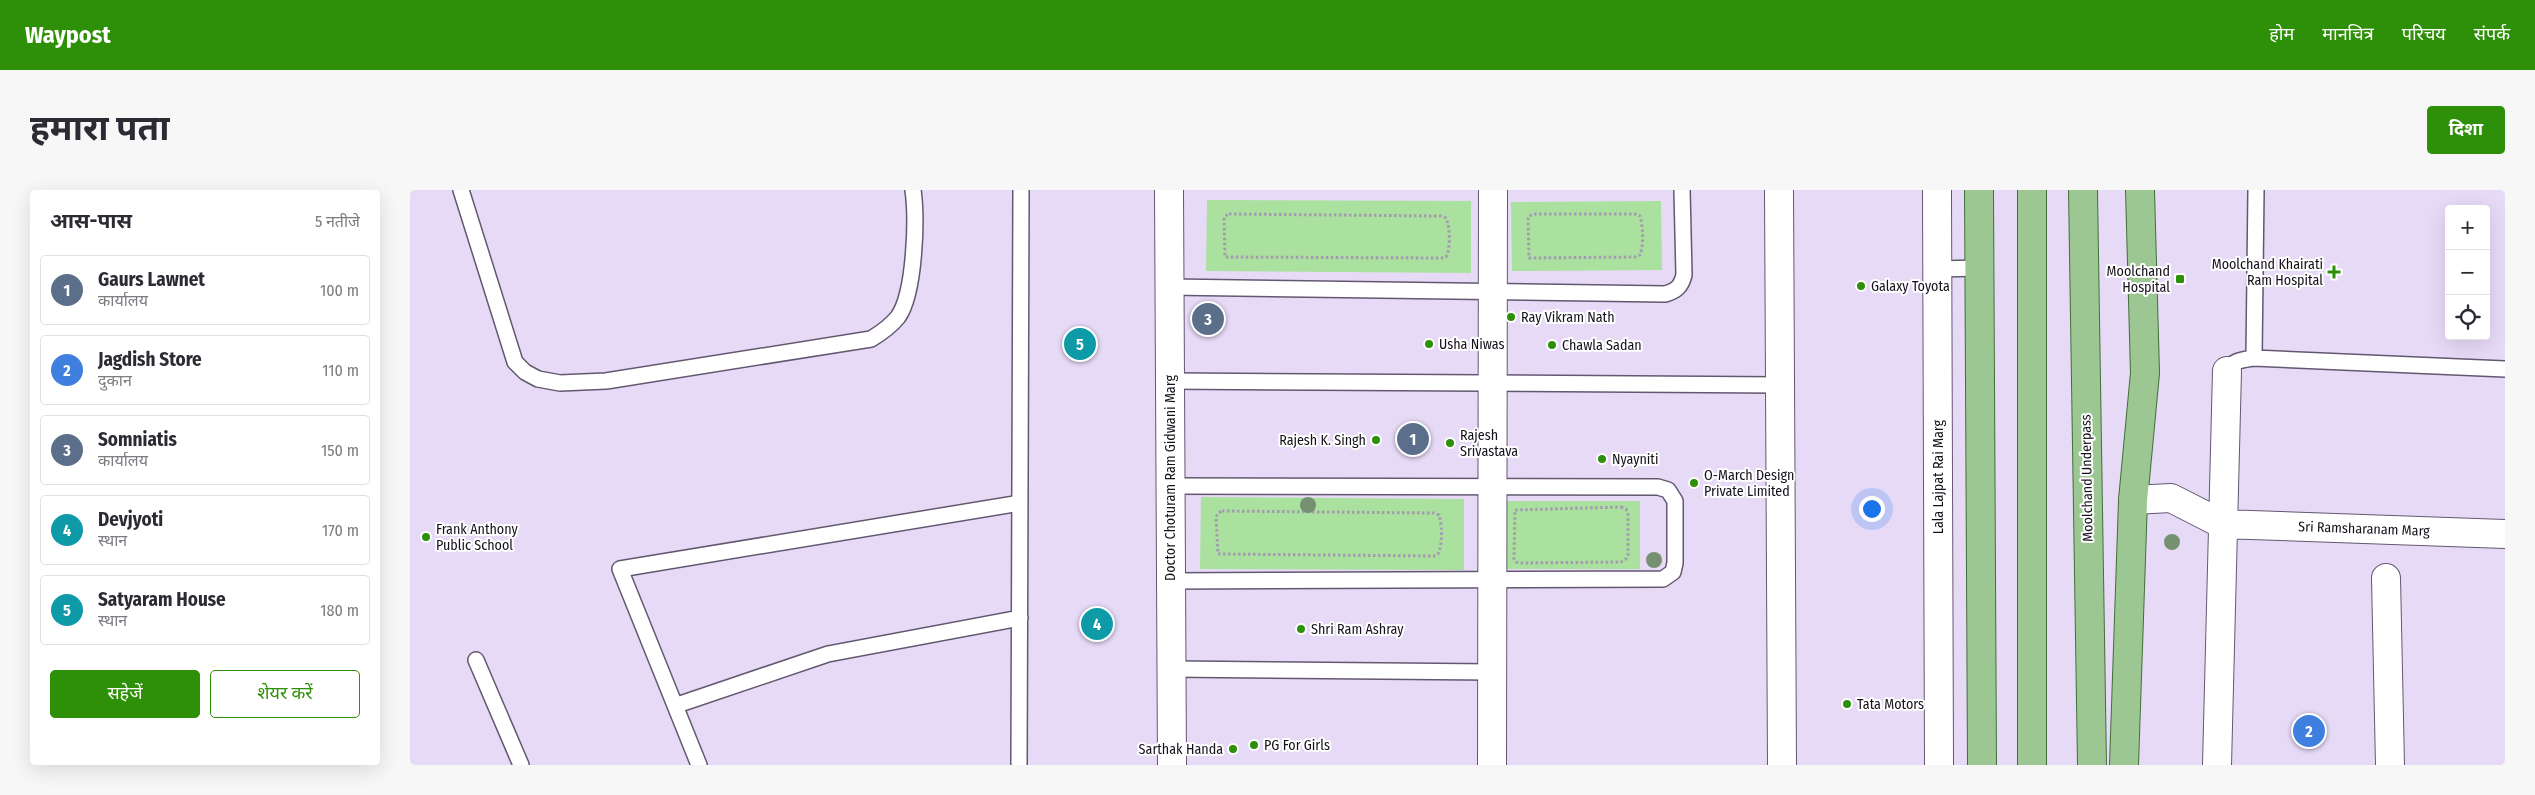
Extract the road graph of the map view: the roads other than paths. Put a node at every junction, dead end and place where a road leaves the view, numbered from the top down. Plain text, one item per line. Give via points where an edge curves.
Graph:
1 (461, 190) edge
2 (913, 190) edge
3 (1021, 190) edge
4 (1169, 190) edge
5 (1493, 190) edge
6 (1682, 190) edge
7 (1779, 190) edge
8 (1937, 190) edge
9 (1979, 190) edge
10 (2032, 190) edge
11 (2083, 190) edge
12 (2140, 190) edge
13 (2256, 190) edge
14 (1979, 268) junction
15 (1937, 269) junction
16 (1170, 287) junction
17 (1493, 293) junction
18 (2254, 358) junction
19 (2505, 369) edge
20 (2227, 371) joint
21 (1170, 381) junction
22 (1492, 384) junction
23 (1780, 385) junction
24 (1171, 486) junction
25 (1492, 487) junction
26 (2134, 500) junction
27 (1020, 503) junction
28 (2222, 524) junction
29 (2505, 534) edge
30 (2386, 578) dead end
31 (1492, 580) junction
32 (1171, 581) junction
33 (1020, 618) junction
34 (476, 660) dead end
35 (1172, 669) junction
36 (1492, 672) junction
37 (676, 705) junction
38 (521, 765) edge
39 (699, 765) edge
40 (1019, 765) edge
41 (1172, 765) edge
42 (1492, 765) edge
43 (1782, 765) edge
44 (1939, 765) edge
45 (1982, 765) edge
46 (2032, 765) edge
47 (2092, 765) edge
48 (2124, 765) edge
49 (2217, 765) edge
50 (2390, 765) edge

1 - 2 lane via 516,362 538,379 560,383 606,381 877,336 899,316 905,297 913,260 916,210
3 - 27 lane
4 - 16 street, Doctor Choturam Ram Gidwani Marg
5 - 17 street
6 - 17 lane via 1684,275 1682,284 1675,291 1665,294
7 - 23 street
8 - 15 street, Lala Lajpat Rai Marg
9 - 14 main road
10 - 46 main road
11 - 47 main road, Moolchand Underpass
12 - 26 main road via 2146,373
13 - 18 lane
14 - 15 lane
14 - 45 main road
15 - 44 street, Lala Lajpat Rai Marg
16 - 17 lane
16 - 21 street, Doctor Choturam Ram Gidwani Marg
17 - 22 street
18 - 19 lane
18 - 20 lane via 2230,364
20 - 28 street
21 - 22 lane
21 - 24 street, Doctor Choturam Ram Gidwani Marg
22 - 23 lane
22 - 25 street
23 - 43 street
24 - 25 lane
24 - 32 street, Doctor Choturam Ram Gidwani Marg
25 - 31 street
25 - 31 lane via 1658,487 1668,490 1675,501 1675,563 1672,572 1663,579
26 - 28 street via 2171,498
26 - 48 main road
27 - 33 lane
27 - 37 lane via 620,569
28 - 29 street, Sri Ramsharanam Marg
28 - 49 street
30 - 50 street
31 - 32 lane
31 - 36 street
32 - 35 street, Doctor Choturam Ram Gidwani Marg
33 - 37 lane via 828,654
33 - 40 lane
34 - 38 lane
35 - 36 lane
35 - 41 street, Doctor Choturam Ram Gidwani Marg
36 - 42 street
37 - 39 lane

